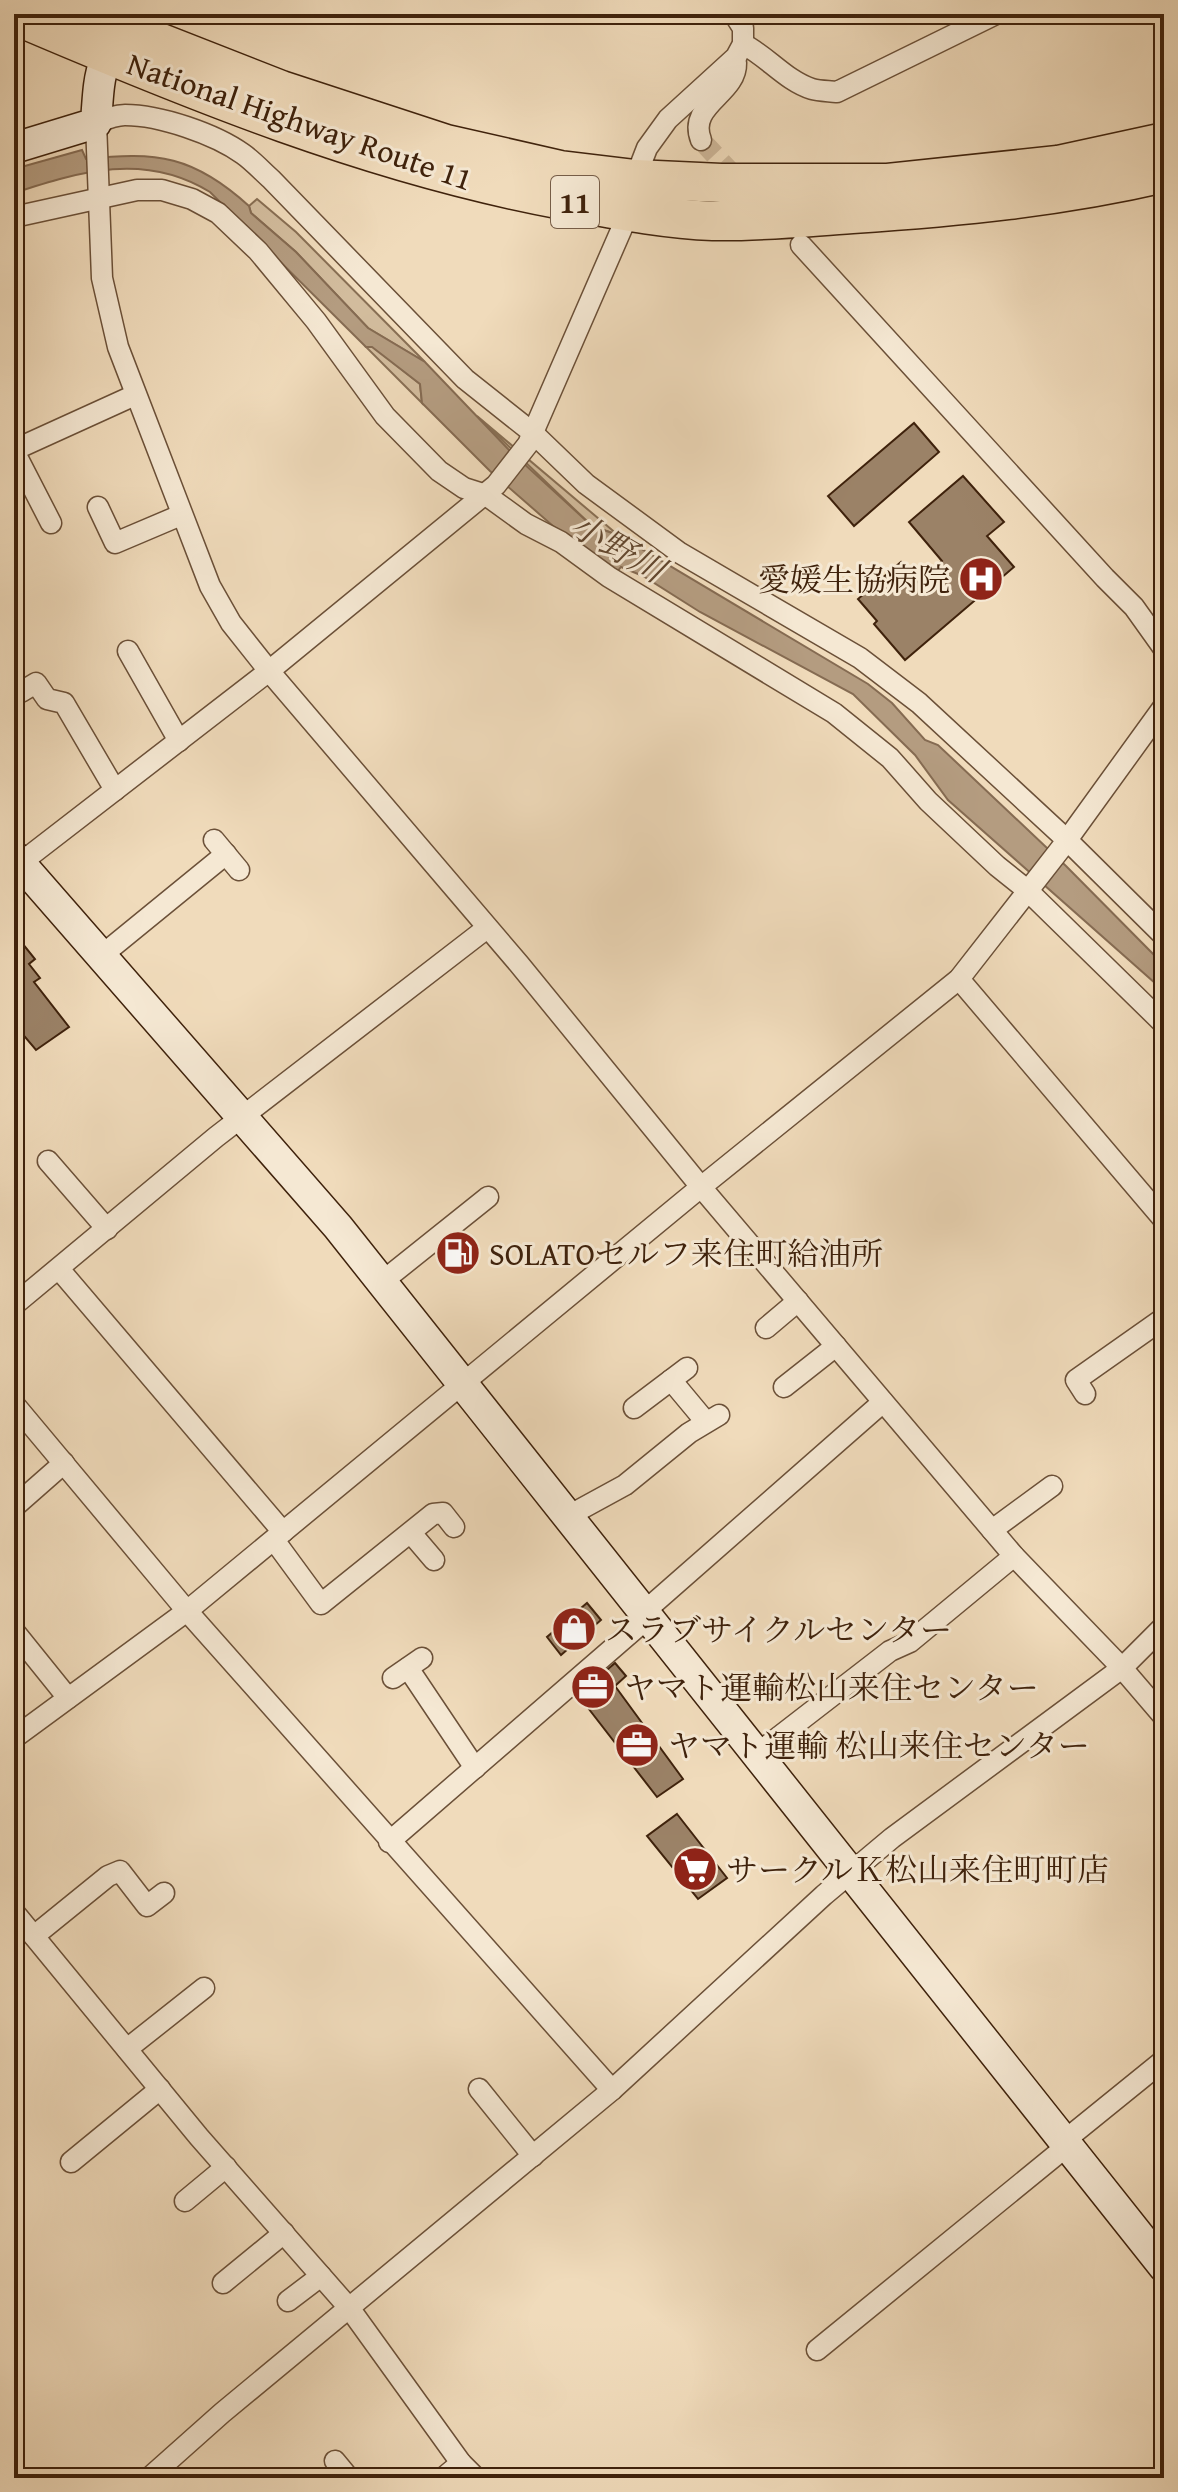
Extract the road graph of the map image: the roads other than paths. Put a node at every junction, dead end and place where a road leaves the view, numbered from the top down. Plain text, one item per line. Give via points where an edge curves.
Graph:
1 (87, 14) edge
2 (734, 14) edge
3 (996, 14) edge
4 (14, 15) edge
5 (126, 33) edge
6 (740, 50) junction
7 (96, 129) junction
8 (701, 140) dead end
9 (1164, 142) edge
10 (14, 148) edge
11 (1164, 173) edge
12 (632, 196) junction
13 (98, 197) junction
14 (14, 217) edge
15 (801, 245) dead end
16 (135, 395) junction
17 (531, 439) junction
18 (14, 451) edge
19 (491, 490) junction
20 (98, 507) dead end
21 (181, 515) junction
22 (51, 523) dead end
23 (1164, 649) edge
24 (128, 651) dead end
25 (269, 671) junction
26 (21, 692) dead end
27 (1164, 706) edge
28 (179, 741) junction
29 (115, 790) junction
30 (1064, 843) junction
31 (226, 855) dead end
32 (16, 863) edge
33 (1029, 887) junction
34 (487, 928) junction
35 (1164, 936) edge
36 (101, 956) junction
37 (959, 979) junction
38 (1164, 1024) edge
39 (243, 1117) junction
40 (48, 1161) dead end
41 (701, 1187) junction
42 (488, 1197) dead end
43 (1164, 1220) edge
44 (107, 1229) junction
45 (59, 1269) junction
46 (383, 1281) junction
47 (798, 1301) junction
48 (14, 1305) edge
49 (1164, 1318) edge
50 (766, 1328) dead end
51 (836, 1346) junction
52 (464, 1382) junction
53 (784, 1387) dead end
54 (1085, 1394) dead end
55 (883, 1402) junction
56 (634, 1408) dead end
57 (17, 1412) edge
58 (64, 1463) junction
59 (1052, 1486) dead end
60 (14, 1507) edge
61 (570, 1515) junction
62 (454, 1527) dead end
63 (992, 1530) junction
64 (411, 1533) junction
65 (278, 1536) junction
66 (1014, 1556) junction
67 (434, 1560) dead end
68 (187, 1611) junction
69 (648, 1614) junction
70 (1164, 1626) edge
71 (14, 1631) edge
72 (408, 1668) dead end
73 (1122, 1668) junction
74 (68, 1698) junction
75 (1164, 1717) edge
76 (14, 1738) edge
77 (758, 1753) junction
78 (475, 1768) junction
79 (389, 1842) junction
80 (852, 1872) junction
81 (164, 1893) dead end
82 (14, 1912) edge
83 (34, 1936) junction
84 (204, 1988) dead end
85 (127, 2049) junction
86 (1164, 2060) edge
87 (160, 2089) junction
88 (479, 2089) dead end
89 (612, 2090) junction
90 (1066, 2144) junction
91 (533, 2156) junction
92 (71, 2162) dead end
93 (226, 2167) junction
94 (185, 2201) dead end
95 (284, 2233) junction
96 (1164, 2267) edge
97 (321, 2276) junction
98 (223, 2283) dead end
99 (288, 2301) dead end
100 (350, 2309) junction
101 (817, 2350) dead end
102 (335, 2461) dead end
103 (461, 2463) junction
104 (149, 2478) edge
105 (349, 2478) edge
106 (443, 2478) edge
107 (476, 2478) edge

1 - 5 highway, National Highway Route 11 / 11
2 - 6 street via 743,28
3 - 6 street via 837,92 811,89 762,54
4 - 5 highway, National Highway Route 11 / 11
5 - 7 street via 99,75
5 - 12 highway, National Highway Route 11 / 11 via 214,98 442,174 498,188
6 - 8 street via 737,71 699,117 696,129
6 - 12 street via 668,119 647,148
7 - 10 street
7 - 13 street
7 - 17 street via 113,116 161,120 211,136 242,153
9 - 12 highway, National Highway Route 11 / 11 via 1058,165 888,183 721,183
11 - 12 highway, National Highway Route 11 / 11 via 1060,194 902,211 713,221
12 - 17 street
13 - 14 street
13 - 16 street via 105,292
13 - 19 street via 162,190 218,213 258,251 385,416 439,471 464,488
15 - 23 street via 1134,607
16 - 18 street
16 - 21 street
17 - 19 street
17 - 30 street via 668,545 889,679
18 - 22 street
19 - 25 street
19 - 33 street via 526,524 834,713 890,758 997,866
20 - 21 street via 115,543
21 - 25 street via 210,586
24 - 28 street
25 - 28 street
25 - 34 street
26 - 29 street via 36,683 47,699 64,703
27 - 30 street
28 - 29 street
29 - 32 street
30 - 33 street
30 - 35 street
31 - 36 street
32 - 36 street
33 - 37 street
33 - 38 street
34 - 39 street
34 - 41 street
36 - 39 street
37 - 41 street
37 - 43 street
39 - 44 street
39 - 46 street
40 - 44 street
41 - 47 street
41 - 52 street
42 - 46 street
44 - 45 street
45 - 48 street
45 - 65 street
46 - 52 street
47 - 50 street
47 - 51 street
49 - 54 street via 1076,1380
51 - 53 street
51 - 55 street
52 - 61 street
52 - 65 street
55 - 63 street
55 - 69 street
56 - 61 street via 679,1374 712,1419 625,1485
57 - 58 street
58 - 60 street
58 - 68 street
59 - 63 street
61 - 69 street
62 - 64 street via 443,1513 433,1514
63 - 66 street
64 - 65 street via 321,1604
64 - 67 street
65 - 68 street
66 - 73 street
66 - 77 street via 910,1642 890,1651
68 - 74 street
68 - 79 street
69 - 77 street
69 - 78 street
70 - 73 street
71 - 74 street
72 - 78 street
73 - 75 street
73 - 80 street
74 - 76 street
77 - 80 street
78 - 79 street
79 - 89 street
80 - 89 street
80 - 90 street
81 - 83 street via 147,1906 120,1871
82 - 83 street
83 - 85 street
84 - 85 street
85 - 87 street
86 - 90 street
87 - 92 street
87 - 93 street
88 - 91 street
89 - 91 street
90 - 96 street
90 - 101 street
91 - 100 street
93 - 94 street
93 - 95 street
95 - 97 street
95 - 98 street
97 - 99 street
97 - 100 street
100 - 103 street
100 - 104 street
102 - 105 street
103 - 106 street
103 - 107 street

